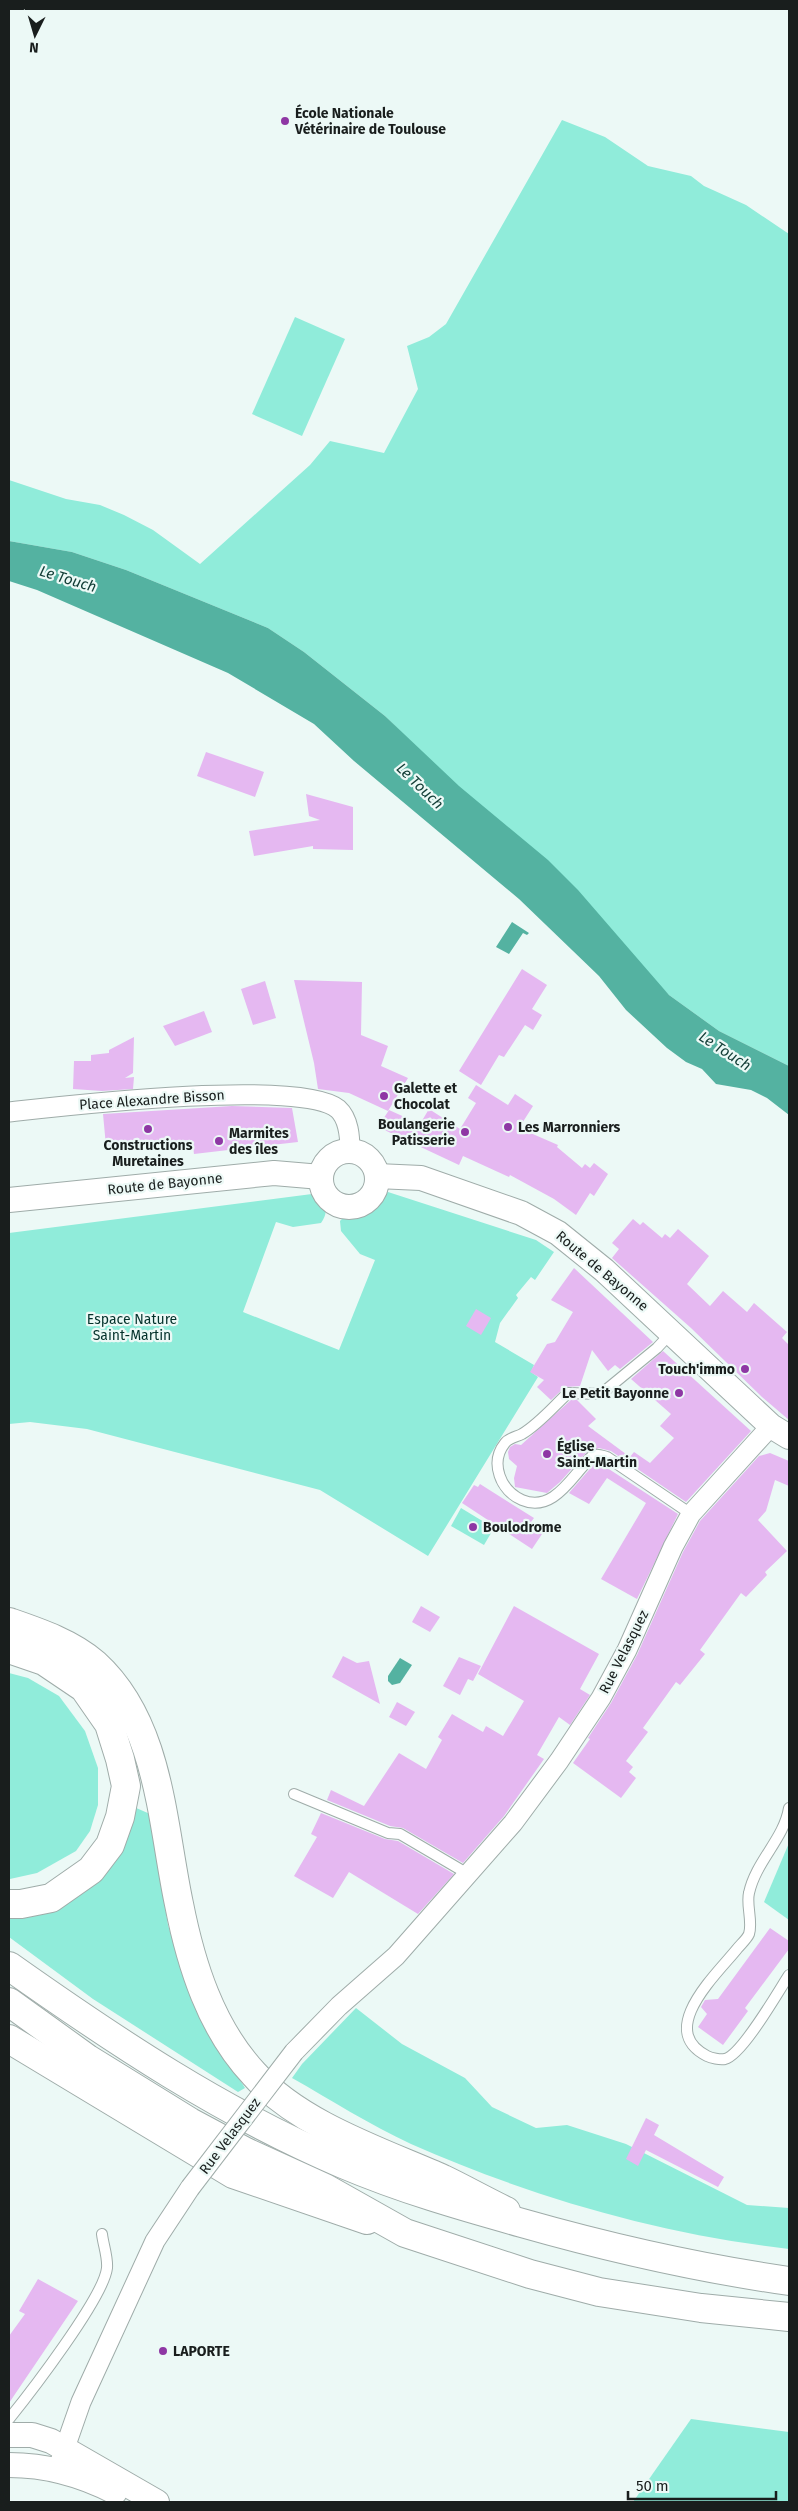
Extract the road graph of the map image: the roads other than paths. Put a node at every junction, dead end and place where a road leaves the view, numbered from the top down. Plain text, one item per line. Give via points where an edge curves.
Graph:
1 (9, 1112) edge
2 (350, 1151) junction
3 (377, 1176) junction
4 (321, 1177) junction
5 (9, 1200) edge
6 (672, 1332) junction
7 (780, 1431) edge
8 (691, 1514) junction
9 (9, 1622) edge
10 (9, 1649) edge
11 (294, 1794) dead end
12 (789, 1808) edge
13 (468, 1874) junction
14 (9, 1904) edge
15 (9, 1966) edge
16 (789, 1976) edge
17 (9, 2002) edge
18 (9, 2039) edge
19 (541, 2229) junction
20 (405, 2233) junction
21 (102, 2234) dead end
22 (789, 2281) edge
23 (789, 2317) edge
24 (9, 2419) edge
25 (9, 2435) edge
26 (64, 2447) junction
27 (9, 2465) edge
28 (57, 2470) junction
29 (134, 2502) edge
30 (157, 2502) edge

1 - 2 street, Place Alexandre Bisson via 210,1094 285,1096 322,1101 337,1108 346,1119
2 - 3 street via 368,1158
2 - 4 street via 330,1158
3 - 4 street via 374,1192 369,1198 347,1207 329,1198
3 - 6 street, Route de Bayonne via 421,1178 540,1222 579,1248
4 - 5 street, Route de Bayonne via 274,1173
6 - 7 street, Route de Bayonne
6 - 8 lane via 601,1394 568,1393 522,1434 507,1441 498,1457 498,1466 500,1477 514,1496 536,1503 555,1498 591,1457 600,1455
7 - 8 street, Rue Velasquez
8 - 13 street, Rue Velasquez via 601,1698 560,1761
9 - 19 highway via 51,1636 94,1663 119,1692 151,1761 190,1951 212,2013 230,2045 254,2075 288,2104 361,2145 443,2180
10 - 14 highway via 44,1662 84,1688 109,1724 126,1786 110,1845 92,1870 51,1898
11 - 13 lane via 388,1833 400,1834
12 - 16 lane via 787,1822 749,1893 749,1934 692,2005 686,2024 688,2040 698,2052 710,2058 726,2059 741,2048
13 - 26 street, Rue Velasquez, bridge via 396,1956 339,2006 294,2052 190,2188 156,2241 81,2402
15 - 19 highway via 111,2038 263,2126 343,2164 431,2198
17 - 20 highway via 88,2058 190,2122 246,2152 326,2188
18 - 20 highway via 233,2174
19 - 22 highway via 655,2258
20 - 23 highway via 530,2274 598,2292
21 - 24 lane via 107,2267 103,2281 84,2314
25 - 26 street via 32,2435
26 - 28 street, Rue Velasquez
26 - 30 street
27 - 28 street
28 - 29 street via 94,2482

